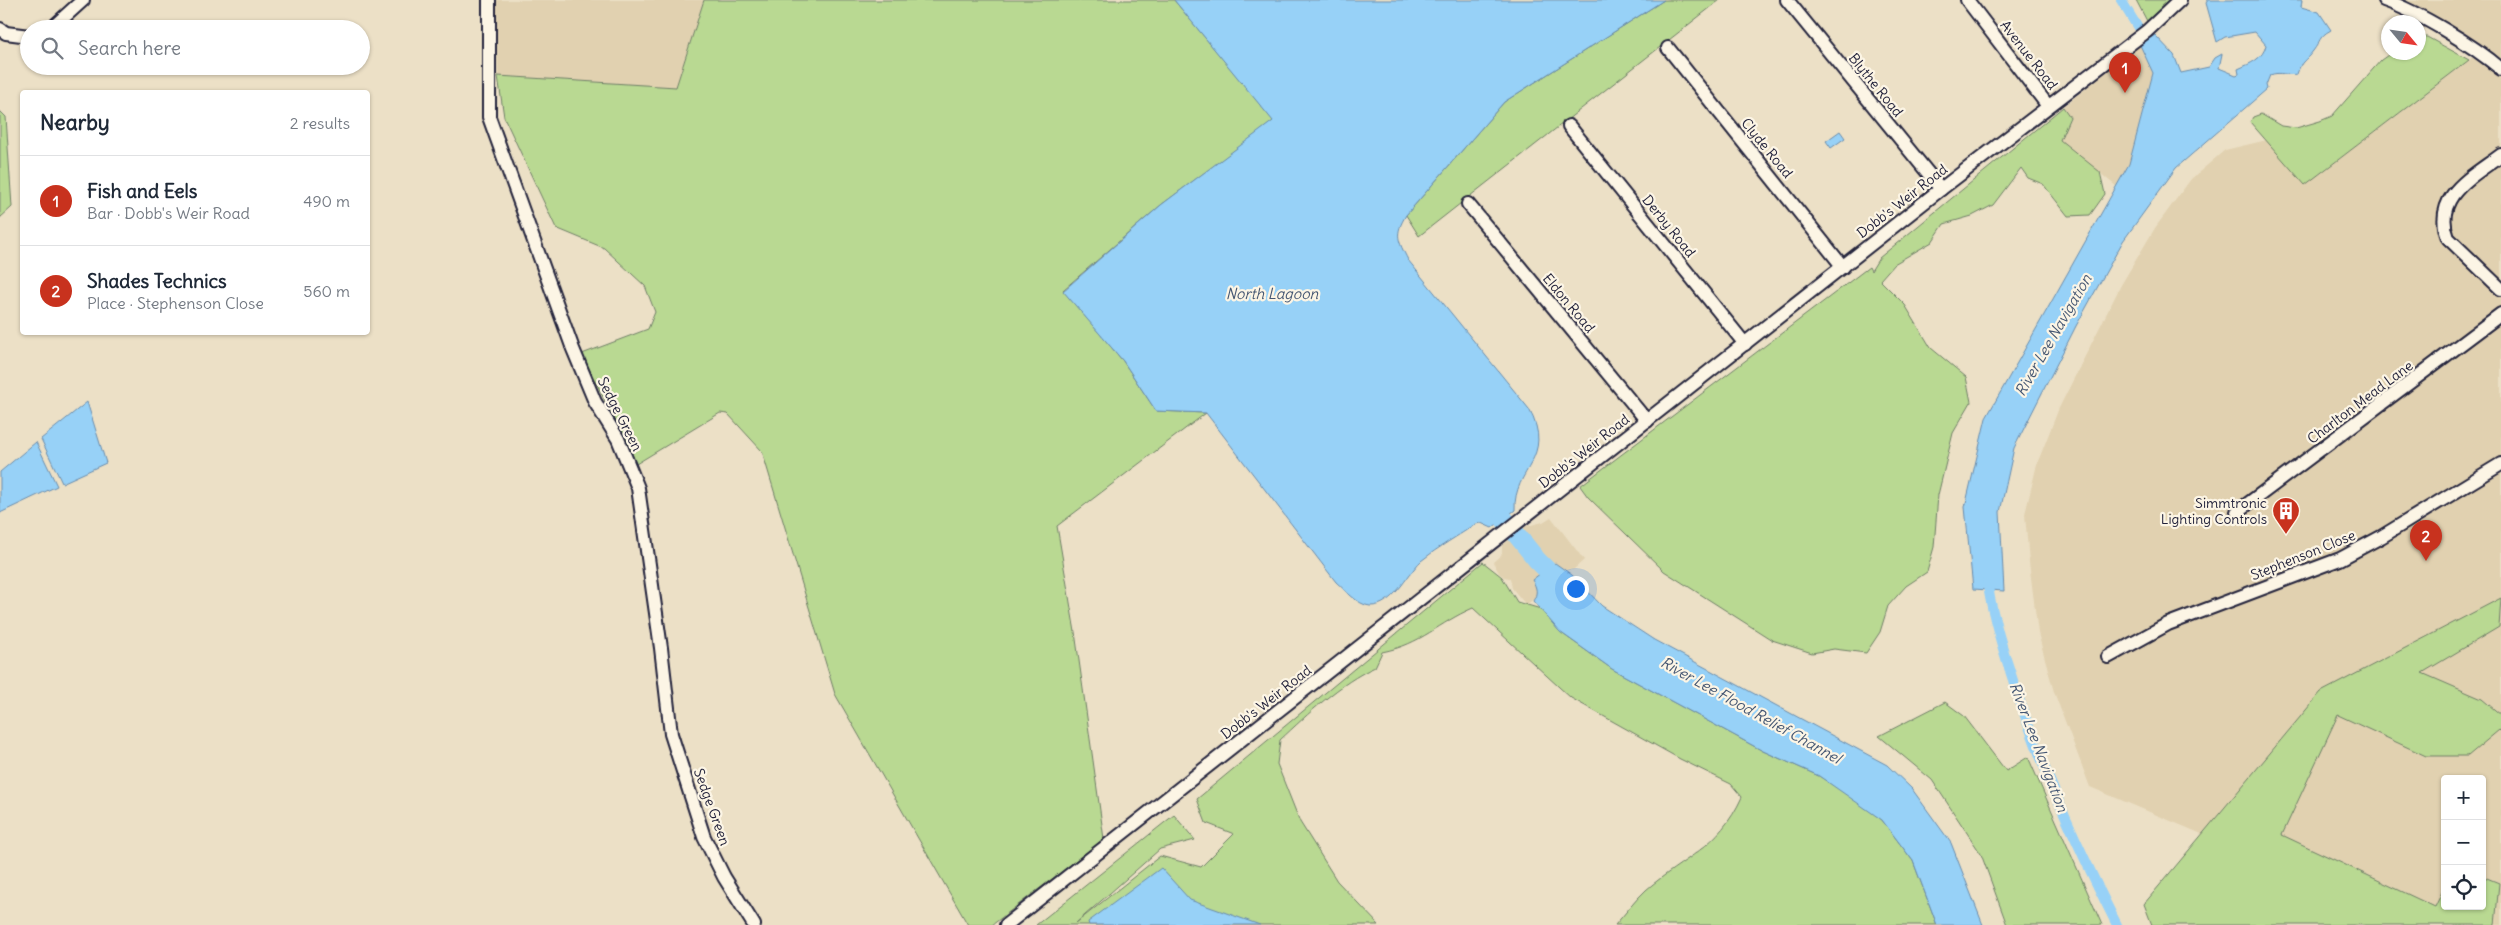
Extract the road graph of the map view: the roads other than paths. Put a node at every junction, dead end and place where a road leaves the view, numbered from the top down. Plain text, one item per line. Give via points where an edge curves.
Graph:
1 (83, 0) edge
2 (489, 0) edge
3 (1787, 0) edge
4 (1967, 0) edge
5 (2180, 0) edge
6 (2384, 0) edge
7 (61, 20) edge
8 (0, 29) edge
9 (20, 35) edge
10 (1668, 48) dead end
11 (2501, 69) edge
12 (2048, 106) junction
13 (1569, 126) dead end
14 (2501, 155) edge
15 (1941, 189) junction
16 (1468, 204) dead end
17 (1842, 267) junction
18 (2501, 289) edge
19 (2501, 314) edge
20 (1745, 344) junction
21 (1647, 421) junction
22 (2501, 464) edge
23 (2237, 512) dead end
24 (2108, 657) dead end
25 (754, 925) edge
26 (1006, 925) edge

1 - 7 street
2 - 25 street, Sedge Green via 490,117 573,349 595,402 618,439 638,488 671,734 704,837
3 - 15 street, Blythe Road
4 - 12 street, Avenue Road
5 - 12 street, Dobb's Weir Road via 2150,29
6 - 11 street via 2402,6
8 - 9 street
10 - 17 street, Clyde Road
12 - 15 street, Dobb's Weir Road
13 - 20 street, Derby Road
14 - 18 street via 2454,192 2443,215 2448,238
15 - 17 street, Dobb's Weir Road
16 - 21 street, Eldon Road
17 - 20 street, Dobb's Weir Road
19 - 23 street, Charlton Mead Lane
20 - 21 street, Dobb's Weir Road
21 - 26 street, Dobb's Weir Road
22 - 24 street, Stephenson Close via 2340,559 2168,624

